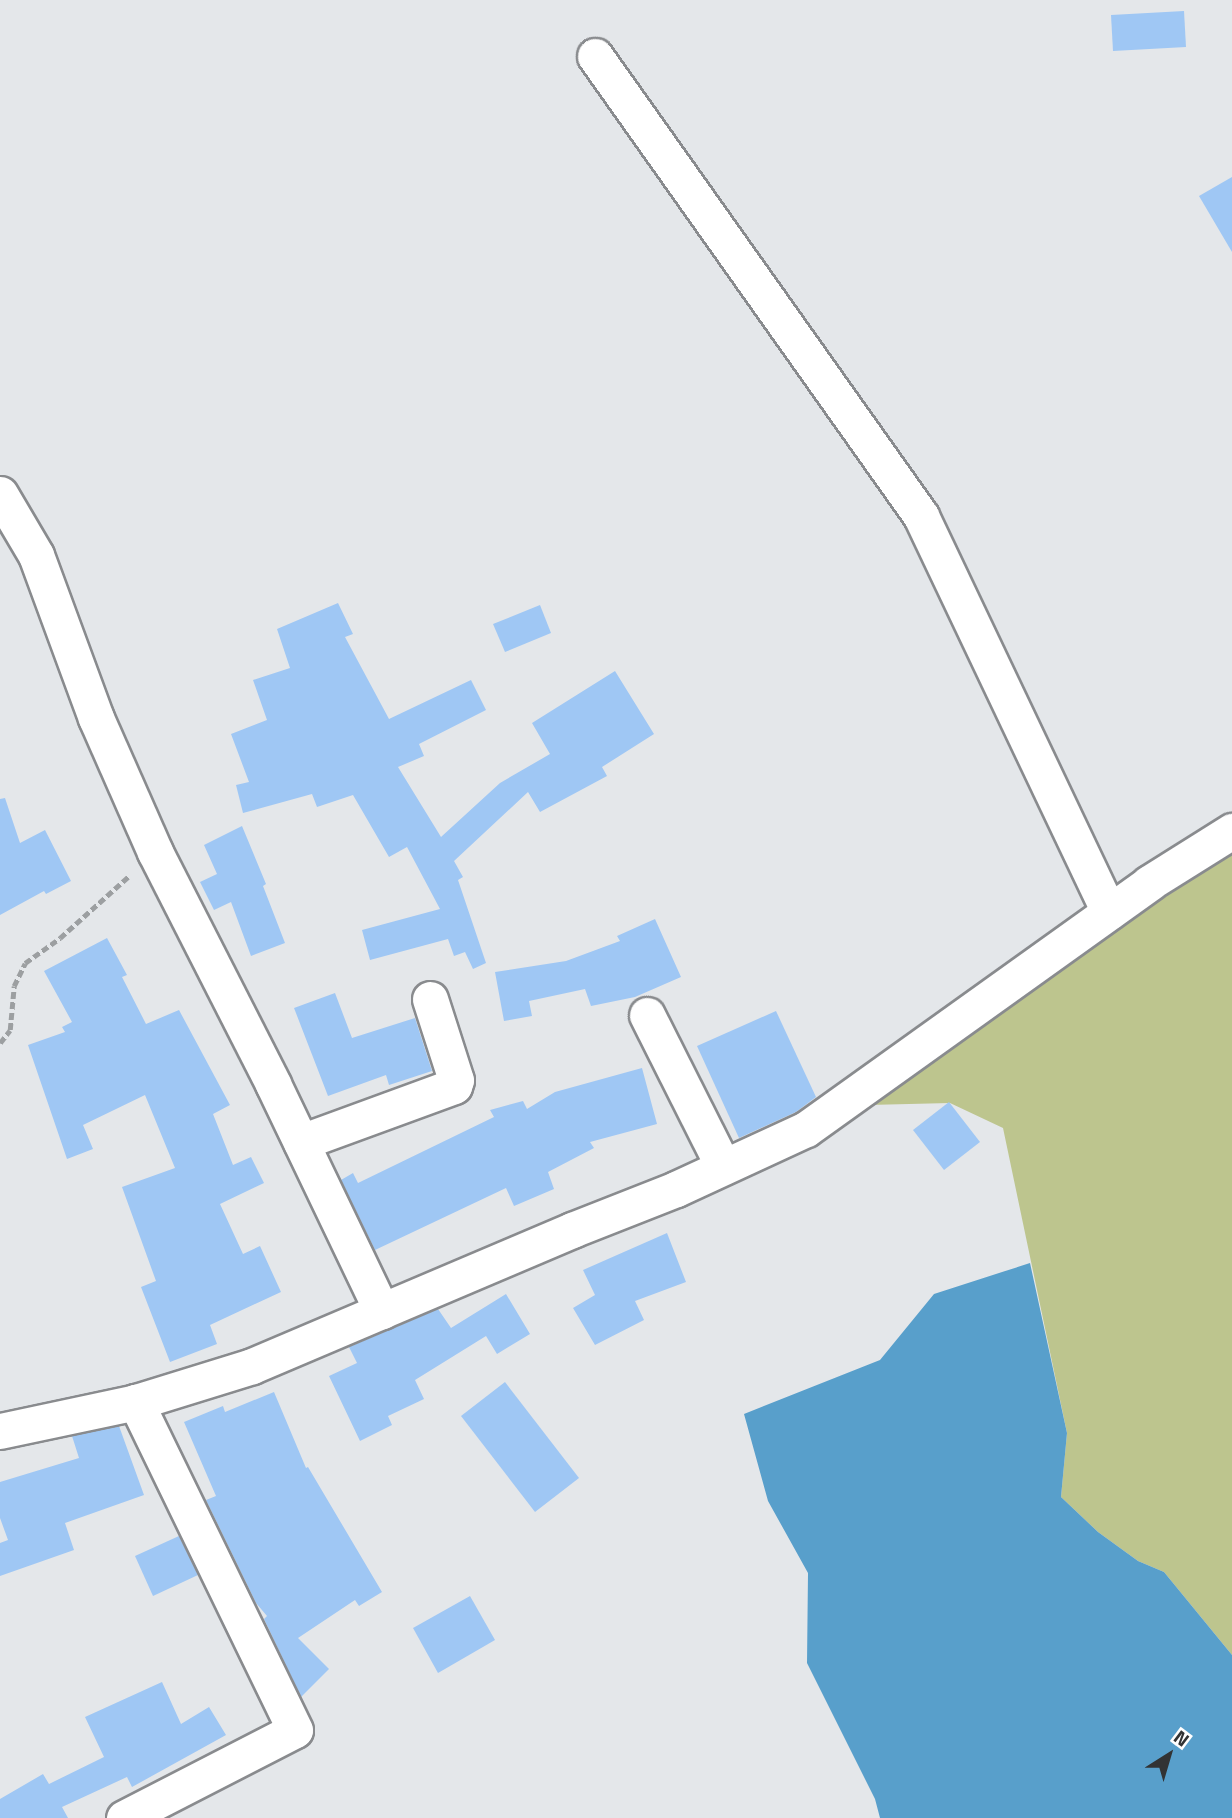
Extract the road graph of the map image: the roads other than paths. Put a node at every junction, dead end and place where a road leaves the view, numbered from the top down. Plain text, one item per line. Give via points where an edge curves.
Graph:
1 (595, 56) dead end
2 (0, 494) edge
3 (1232, 831) edge
4 (1109, 912) junction
5 (430, 999) dead end
6 (647, 1015) dead end
7 (301, 1142) junction
8 (723, 1166) junction
9 (382, 1311) junction
10 (136, 1402) junction
11 (0, 1431) edge
12 (124, 1818) edge

1 - 4 street via 921,516
2 - 7 street via 36,555 96,718 155,852
3 - 4 street
4 - 8 street via 806,1129
5 - 7 street via 456,1080 454,1086
6 - 8 street
7 - 9 street
8 - 9 street
9 - 10 street via 252,1366
10 - 11 street
10 - 12 street via 295,1730

